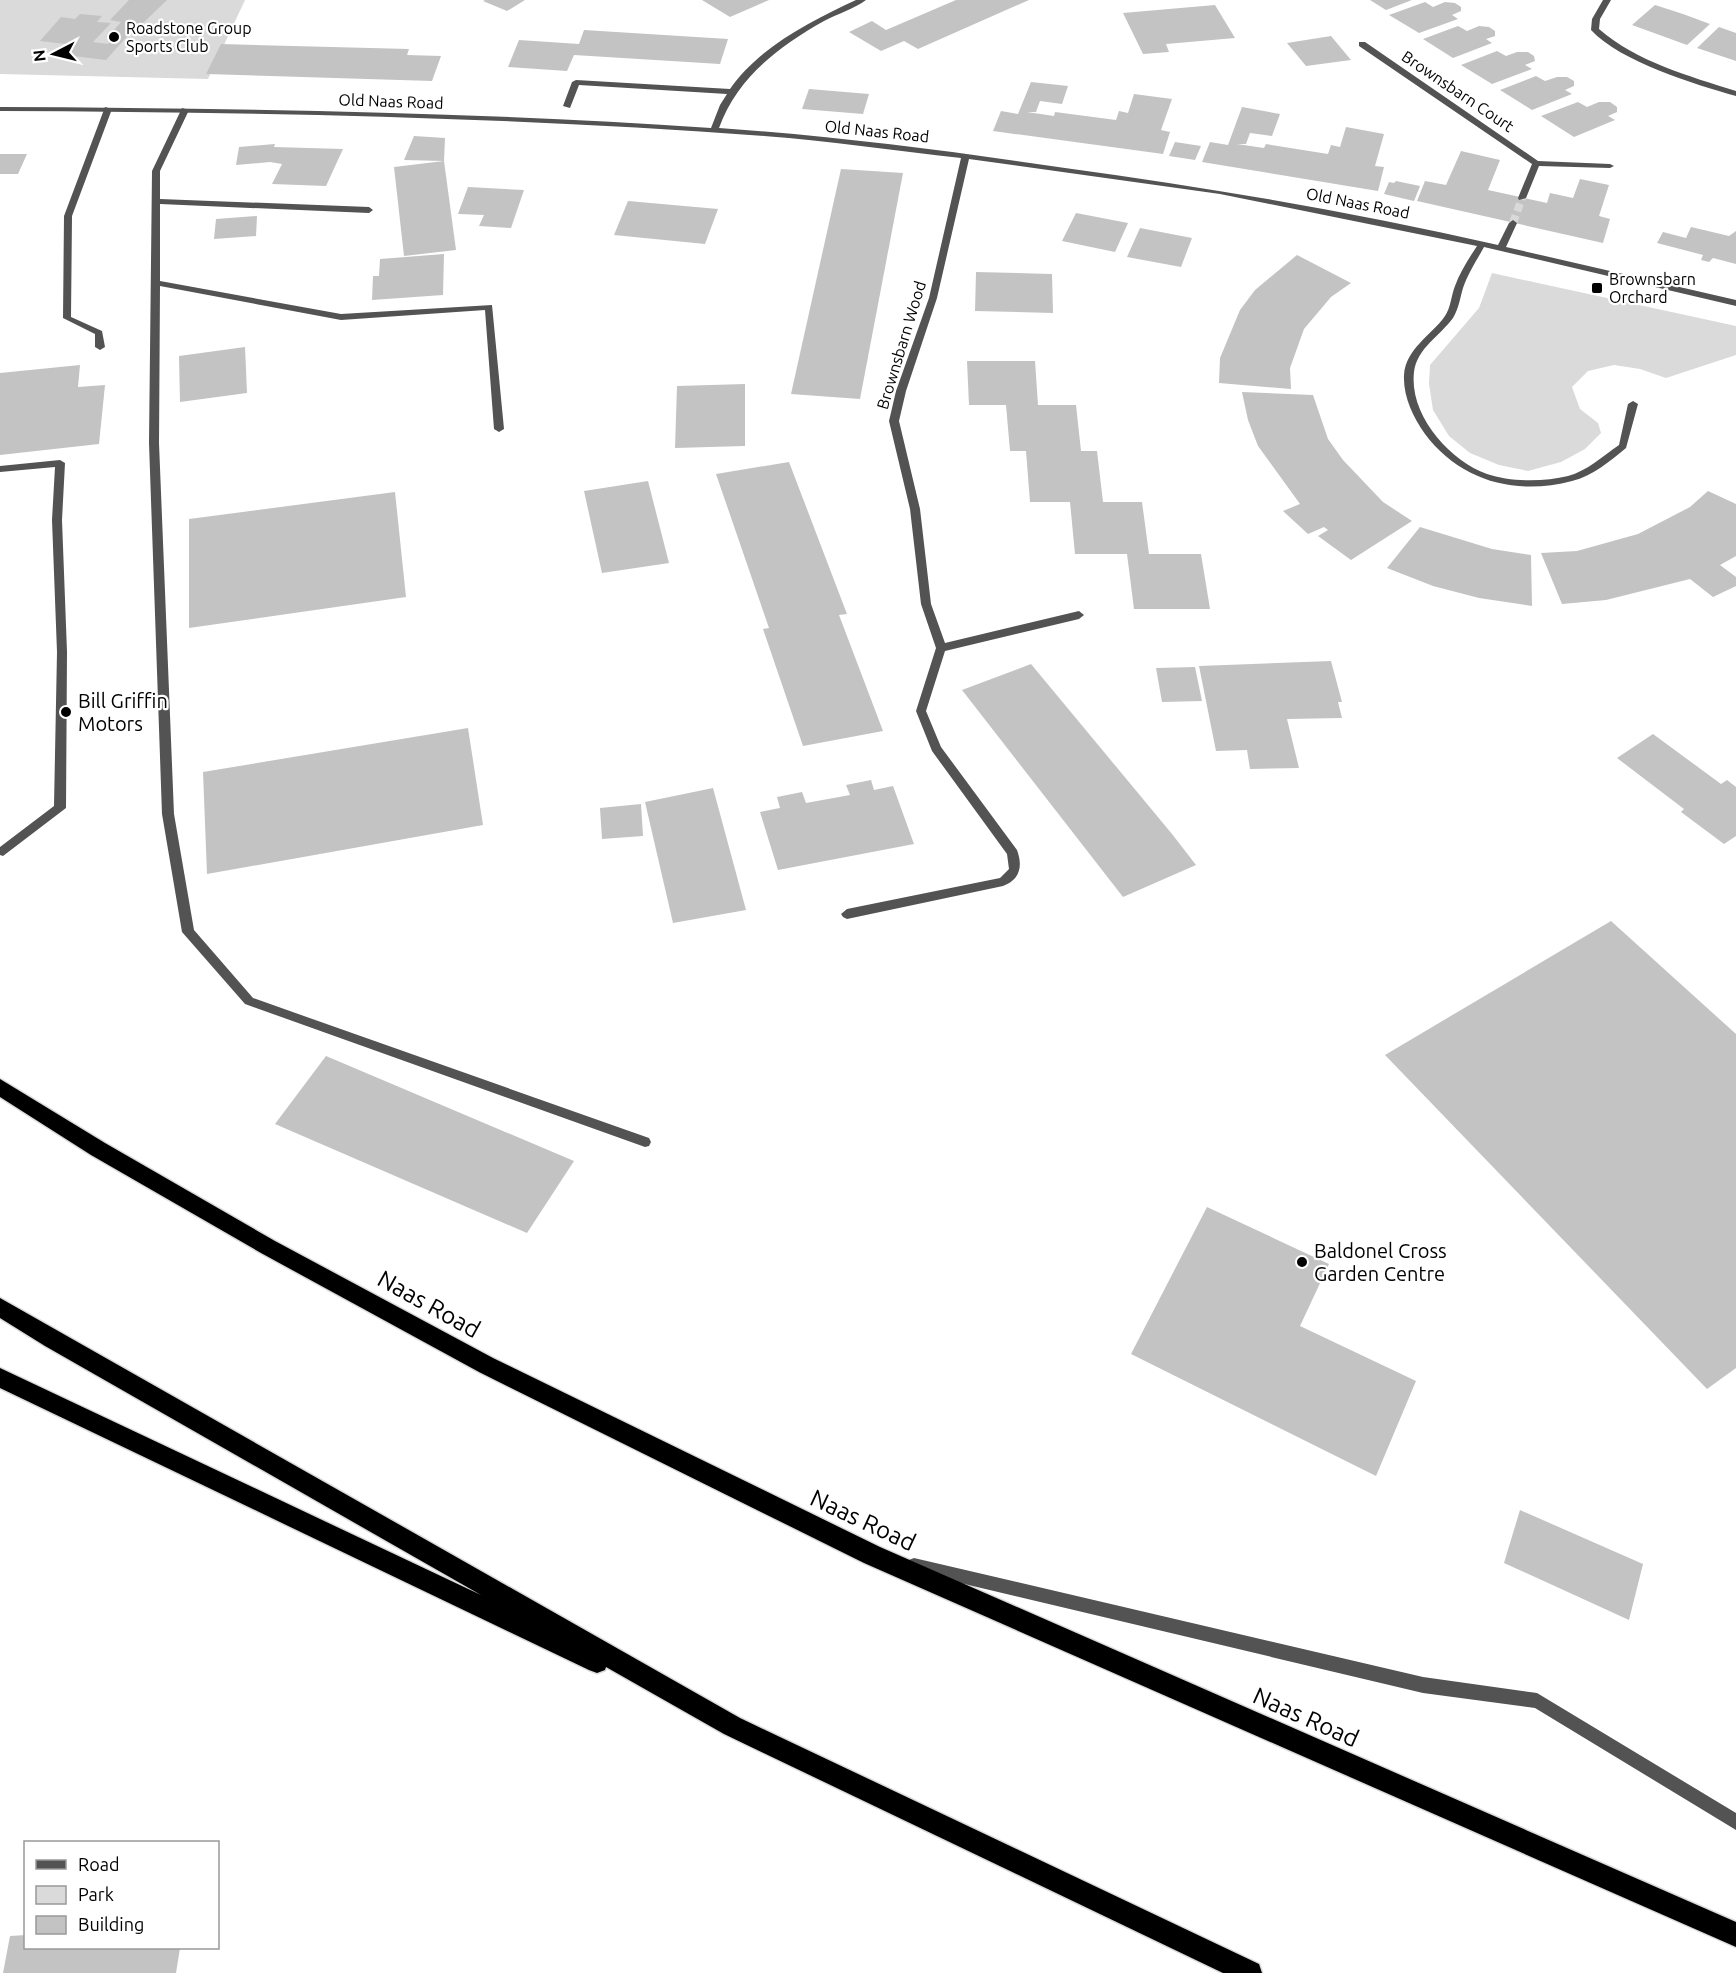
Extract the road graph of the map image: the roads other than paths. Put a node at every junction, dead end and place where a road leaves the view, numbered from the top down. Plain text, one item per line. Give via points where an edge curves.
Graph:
1 (862, 0) edge
2 (1607, 0) edge
3 (1362, 44) dead end
4 (733, 92) junction
5 (1736, 94) edge
6 (567, 106) dead end
7 (0, 109) edge
8 (108, 109) junction
9 (185, 110) junction
10 (714, 130) junction
11 (966, 156) junction
12 (1536, 163) junction
13 (1610, 166) dead end
14 (1522, 198) tunnel mouth
15 (156, 201) junction
16 (369, 210) dead end
17 (1513, 223) tunnel mouth
18 (1482, 244) junction
19 (1500, 248) junction
20 (155, 283) junction
21 (1736, 303) edge
22 (100, 347) dead end
23 (1633, 404) dead end
24 (499, 429) dead end
25 (0, 469) edge
26 (1079, 615) dead end
27 (941, 648) junction
28 (0, 851) edge
29 (847, 915) dead end
30 (0, 1087) edge
31 (645, 1142) dead end
32 (0, 1307) edge
33 (0, 1378) edge
34 (872, 1555) junction
35 (732, 1726) junction
36 (1736, 1822) edge
37 (1736, 1935) edge
38 (1250, 1973) edge

1 - 4 street via 788,40
2 - 5 street via 1596,19 1595,30 1601,36 1635,56
3 - 12 street, Brownsbarn Court
4 - 6 street via 576,82
4 - 10 street
7 - 8 street, Old Naas Road
8 - 9 street, Old Naas Road
8 - 22 street via 68,216 67,318 99,333
9 - 10 street, Old Naas Road via 589,122
9 - 15 street via 156,171
10 - 11 street, Old Naas Road
11 - 18 street, Old Naas Road via 1220,192
11 - 27 street, Brownsbarn Wood via 933,298 894,421 915,509 926,604
12 - 13 street
12 - 14 street
15 - 16 street
15 - 20 street
17 - 19 street
18 - 19 street, Old Naas Road
18 - 23 street via 1459,285 1450,315 1420,345 1409,372 1409,398 1424,427 1443,448 1468,469 1498,480 1565,480 1590,470 1623,446
19 - 21 street, Old Naas Road
20 - 24 street via 341,317 489,307
20 - 31 street via 154,443 168,814 188,932 249,1001
25 - 28 street via 60,463 57,520 62,652 60,808
26 - 27 street
27 - 29 street via 921,711 936,748 1013,853 1015,870 1003,882
30 - 34 highway, Naas Road via 268,1247 486,1365
32 - 35 highway
33 - 35 highway
34 - 36 street via 1423,1685 1537,1701
34 - 37 highway, Naas Road
35 - 38 highway

